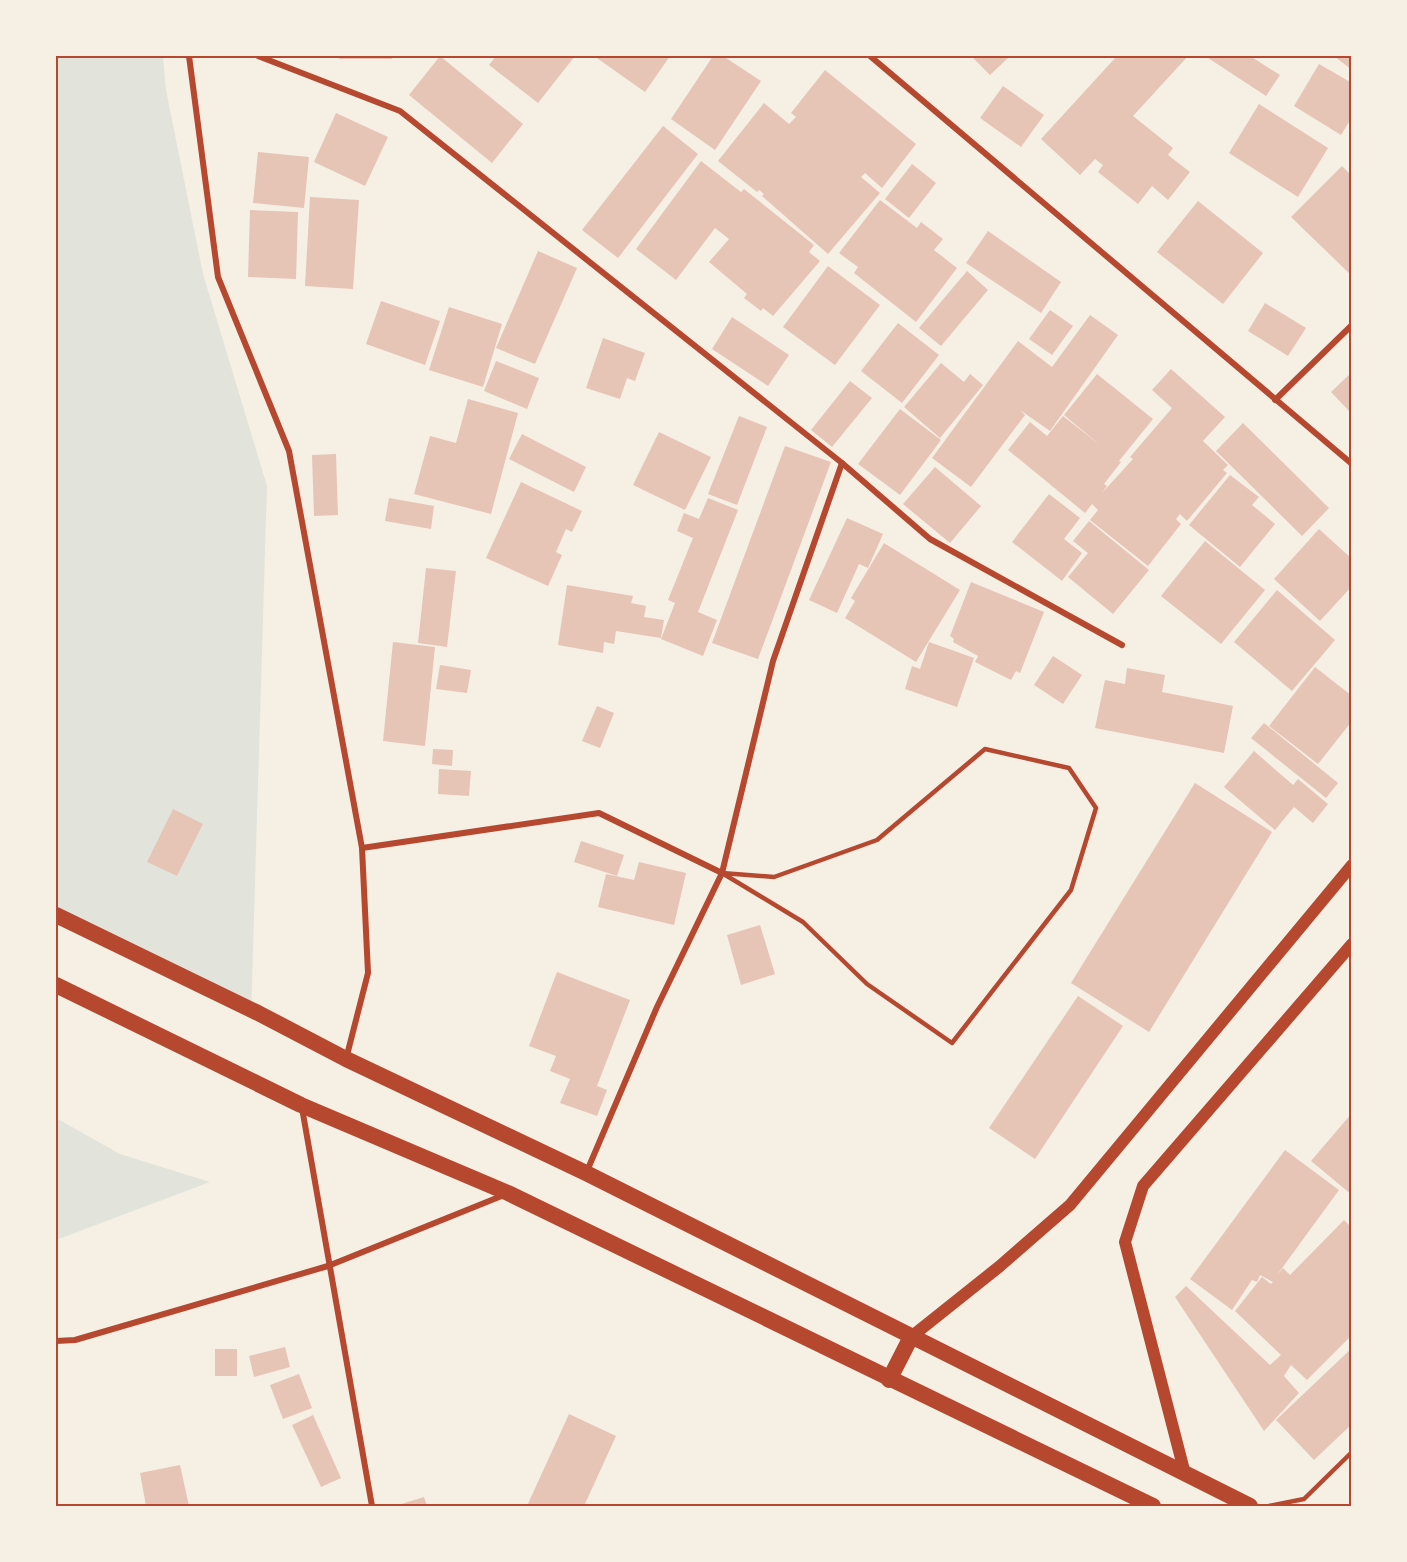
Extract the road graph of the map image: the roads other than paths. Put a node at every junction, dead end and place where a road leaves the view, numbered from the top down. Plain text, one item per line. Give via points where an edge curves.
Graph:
1 (189, 56) edge
2 (258, 56) edge
3 (870, 56) edge
4 (1352, 325) edge
5 (1275, 400) junction
6 (842, 463) junction
7 (1352, 464) edge
8 (1122, 645) dead end
9 (362, 848) junction
10 (1352, 865) edge
11 (722, 873) junction
12 (56, 915) edge
13 (1352, 944) edge
14 (56, 985) edge
15 (346, 1059) junction
16 (301, 1105) junction
17 (586, 1173) junction
18 (508, 1193) junction
19 (328, 1266) junction
20 (911, 1337) junction
21 (56, 1341) edge
22 (889, 1380) junction
23 (1352, 1452) edge
24 (1185, 1474) junction
25 (372, 1506) edge
26 (1153, 1506) edge
27 (1250, 1506) edge
28 (1269, 1506) edge

1 - 9 street via 218,277 289,451
2 - 6 street via 400,111
3 - 5 street
4 - 5 street
5 - 7 street
6 - 8 street via 930,539
6 - 11 street via 773,661
9 - 11 street via 599,813
9 - 15 street via 368,973
10 - 20 main road via 1070,1205
11 - 11 lane via 803,922 867,984 952,1043 1071,890 1096,808 1069,768 985,748 877,840 774,877
11 - 17 street via 657,1007
12 - 15 highway
13 - 24 main road via 1143,1186 1125,1242
14 - 16 highway
15 - 17 highway
16 - 18 highway
16 - 19 street
17 - 20 highway
18 - 19 street
18 - 22 highway
19 - 21 street via 75,1340
19 - 25 street
20 - 22 highway
20 - 24 highway
22 - 26 highway
23 - 28 lane via 1304,1499
24 - 27 highway

